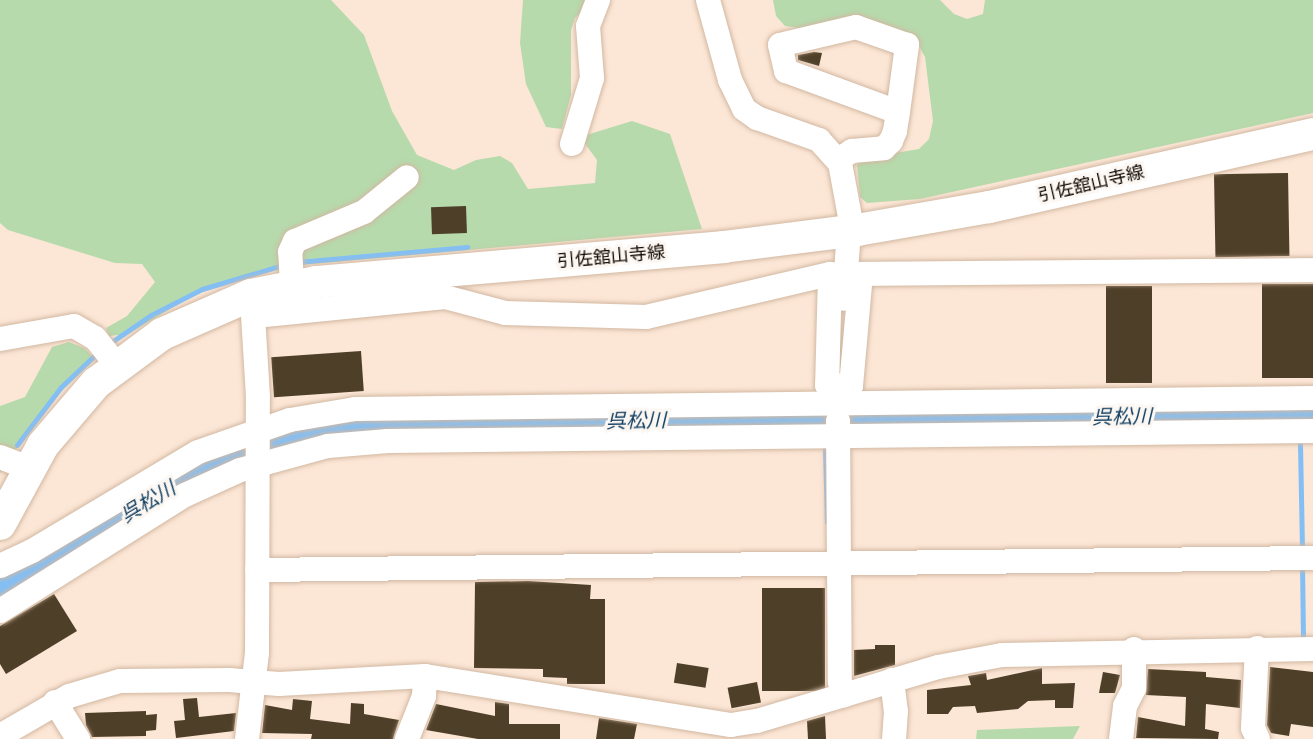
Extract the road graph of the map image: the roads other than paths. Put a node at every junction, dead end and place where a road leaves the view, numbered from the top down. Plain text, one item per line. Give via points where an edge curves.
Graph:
1 (598, 0) edge
2 (708, 0) edge
3 (898, 111) junction
4 (1313, 134) edge
5 (572, 144) dead end
6 (838, 160) junction
7 (407, 177) dead end
8 (848, 231) junction
9 (1313, 270) edge
10 (292, 285) junction
11 (253, 306) junction
12 (0, 339) edge
13 (117, 365) junction
14 (838, 398) junction
15 (1313, 398) edge
16 (257, 431) junction
17 (1313, 431) edge
18 (838, 434) junction
19 (258, 461) junction
20 (14, 462) edge
21 (0, 524) edge
22 (1313, 558) edge
23 (839, 563) junction
24 (0, 566) edge
25 (257, 570) junction
26 (0, 611) edge
27 (1257, 648) junction
28 (1313, 648) edge
29 (1134, 649) junction
30 (425, 676) junction
31 (892, 680) junction
32 (254, 682) junction
33 (843, 695) junction
34 (55, 702) junction
35 (0, 736) edge
36 (78, 739) edge
37 (247, 739) edge
38 (407, 739) edge
39 (894, 739) edge
40 (1121, 739) edge
41 (1258, 739) edge

1 - 5 street via 588,26 592,78
2 - 6 street via 735,96 744,109 757,118 819,140
3 - 3 street via 907,45 856,27 780,45 786,71
3 - 6 street via 891,141 884,148 852,151
4 - 8 main road, 引佐舘山寺線 via 989,207
6 - 8 street via 844,177
7 - 10 street via 364,212 295,241 290,252
8 - 10 main road, 引佐舘山寺線 via 723,247
8 - 14 street
9 - 14 street via 861,274 851,386
10 - 11 main road, 引佐舘山寺線
11 - 13 main road, 引佐舘山寺線 via 186,320
11 - 14 street via 445,297 505,313 646,317 830,274 827,385
11 - 16 street
12 - 13 street via 74,326 95,338
13 - 20 main road, 引佐舘山寺線
14 - 15 street
14 - 16 street via 387,407 322,413
14 - 18 street
16 - 19 street
16 - 24 street via 169,466 32,551
17 - 18 street
18 - 19 street via 388,441 328,446
18 - 23 street
19 - 25 street
19 - 26 street via 185,495
20 - 21 main road, 引佐舘山寺線
22 - 23 street
23 - 25 street
23 - 33 street
25 - 32 street
27 - 28 street
27 - 29 street
27 - 41 street via 1253,728
29 - 31 street via 1002,655
29 - 40 street via 1134,687 1125,706
30 - 32 street via 355,682
30 - 33 street via 718,725 757,721
30 - 38 street via 424,696
31 - 33 street
31 - 39 street
32 - 34 street via 120,681 85,689
32 - 37 street
34 - 35 street
34 - 36 street

